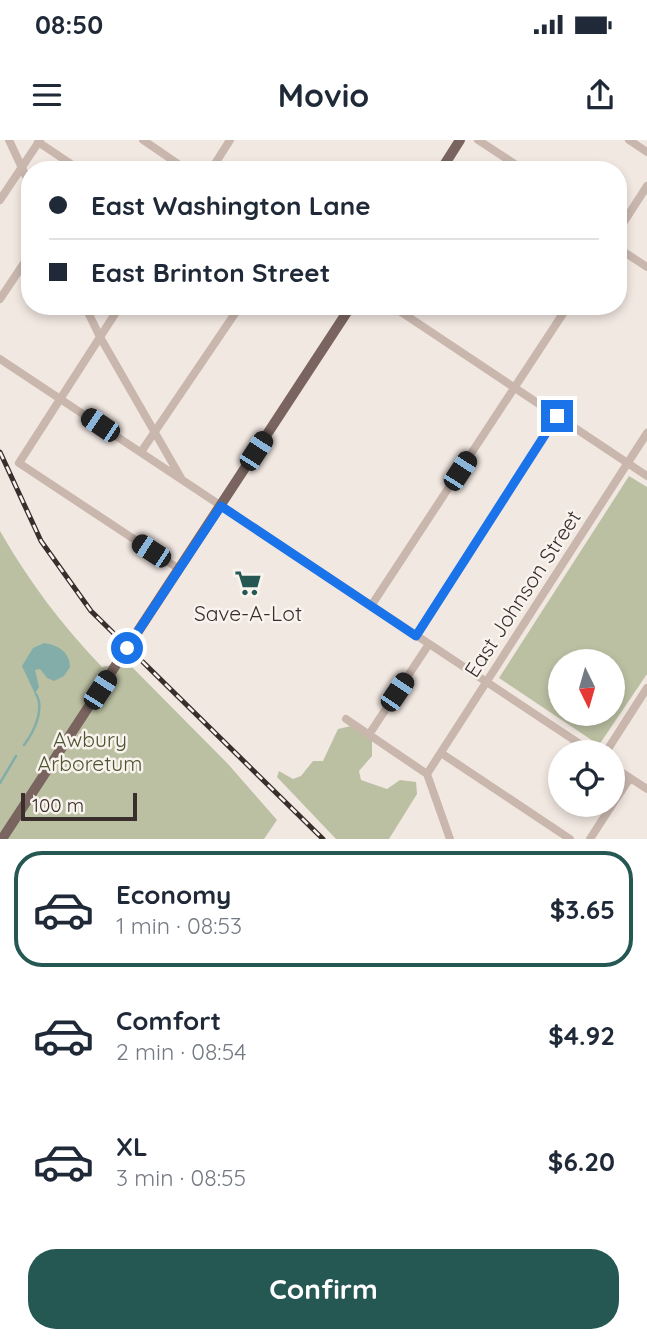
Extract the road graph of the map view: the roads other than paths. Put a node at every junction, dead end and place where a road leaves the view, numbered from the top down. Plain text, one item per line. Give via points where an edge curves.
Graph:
1 (9, 140) edge
2 (143, 140) edge
3 (230, 140) edge
4 (460, 140) edge
5 (478, 140) edge
6 (629, 140) edge
7 (39, 141) edge
8 (647, 152) edge
9 (26, 161) edge
10 (67, 161) edge
11 (174, 161) edge
12 (217, 161) edge
13 (447, 161) edge
14 (510, 161) edge
15 (21, 165) edge
16 (21, 168) edge
17 (647, 186) edge
18 (0, 200) edge
19 (627, 216) edge
20 (627, 254) edge
21 (647, 267) edge
22 (21, 268) edge
23 (0, 299) edge
24 (89, 315) edge
25 (114, 315) edge
26 (234, 315) edge
27 (345, 315) edge
28 (404, 315) edge
29 (562, 315) edge
30 (100, 337) junction
31 (0, 359) edge
32 (514, 388) junction
33 (60, 398) junction
34 (557, 416) junction
35 (155, 432) junction
36 (647, 433) edge
37 (141, 453) junction
38 (628, 463) junction
39 (647, 476) edge
40 (183, 481) junction
41 (221, 506) junction
42 (179, 569) junction
43 (371, 606) junction
44 (416, 636) junction
45 (429, 645) junction
46 (487, 683) junction
47 (647, 688) edge
48 (346, 719) dead end
49 (370, 733) junction
50 (574, 740) edge
51 (614, 740) edge
52 (441, 753) junction
53 (427, 774) junction
54 (625, 775) edge
55 (630, 778) junction
56 (625, 786) edge
57 (647, 789) edge
58 (604, 817) edge
59 (2, 839) edge
60 (450, 839) edge
61 (570, 839) edge
62 (590, 839) edge

1 - 15 street
2 - 11 street
3 - 12 street
4 - 13 main road
5 - 14 street
6 - 8 street
7 - 9 street
7 - 10 street
16 - 18 street
17 - 19 street
20 - 21 street
22 - 23 street
24 - 30 street
25 - 30 street
26 - 35 street
27 - 41 main road
28 - 32 street
29 - 32 street
30 - 33 street
30 - 35 street
31 - 33 street
32 - 34 street
32 - 43 street
33 - 37 street
33 - 42 street via 19,463
34 - 38 street
34 - 44 street
35 - 37 street
35 - 40 street
36 - 38 street, East Johnson Street
37 - 40 street
38 - 39 street
38 - 46 street, East Johnson Street
40 - 41 street
41 - 42 main road
41 - 43 street
42 - 59 main road
43 - 44 street
44 - 45 street
45 - 46 street
45 - 49 street
46 - 50 street
46 - 52 street, East Johnson Street
47 - 51 street
48 - 49 street
49 - 53 street
52 - 53 street, East Johnson Street
52 - 61 street
53 - 60 street
54 - 55 street
55 - 56 street
55 - 57 street
58 - 62 street

